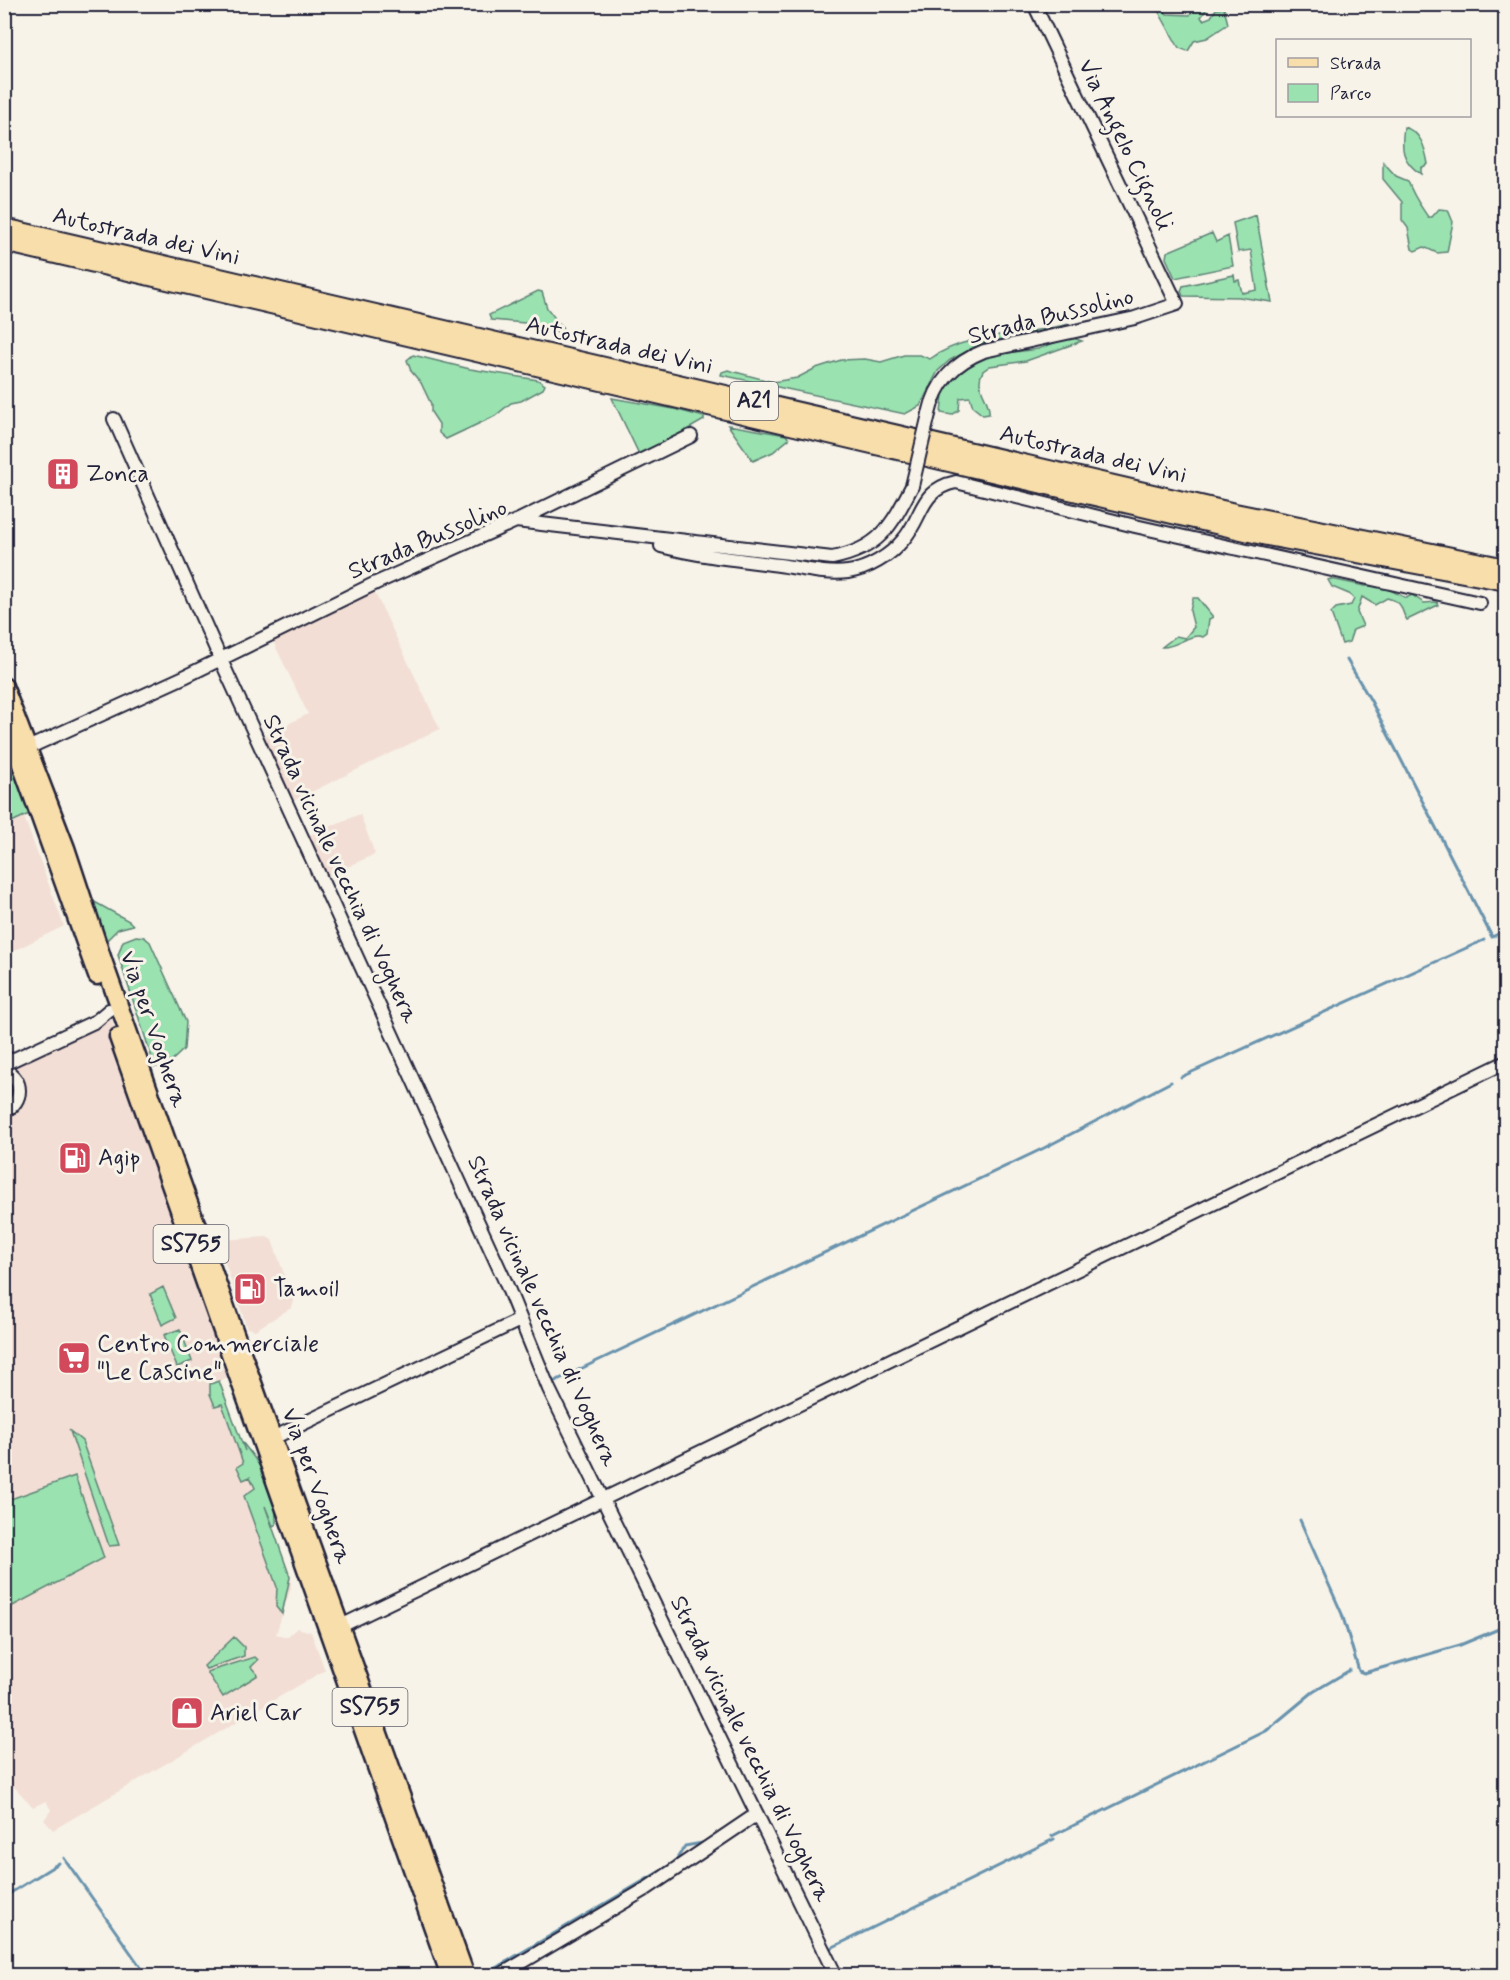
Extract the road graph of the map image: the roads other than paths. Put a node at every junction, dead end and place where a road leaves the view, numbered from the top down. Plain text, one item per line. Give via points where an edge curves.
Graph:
1 (1034, 4) edge
2 (4, 228) edge
3 (4, 242) edge
4 (1177, 304) joint
5 (114, 419) dead end
6 (691, 436) dead end
7 (516, 521) junction
8 (628, 536) junction
9 (1506, 568) edge
10 (1506, 581) edge
11 (1480, 603) dead end
12 (220, 658) junction
13 (4, 686) edge
14 (4, 717) edge
15 (25, 745) junction
16 (109, 1010) junction
17 (1506, 1062) edge
18 (4, 1064) edge
19 (4, 1070) edge
20 (4, 1112) edge
21 (520, 1320) junction
22 (273, 1438) junction
23 (605, 1500) junction
24 (341, 1626) junction
25 (757, 1814) junction
26 (450, 1976) edge
27 (466, 1976) edge
28 (499, 1976) edge
29 (836, 1976) edge

1 - 4 street, Via Angelo Cignoli
2 - 9 highway, Autostrada dei Vini / A21 via 1247,515
3 - 10 highway, Autostrada dei Vini / A21 via 1267,536
4 - 8 street, Strada Bussolino, bridge via 1135,318 967,358 940,382 933,397 912,486 889,527 858,552 832,558
5 - 12 street, Strada vicinale vecchia di Voghera
6 - 7 street
7 - 8 street, Strada Bussolino
7 - 12 street, Strada Bussolino
8 - 11 street via 718,557 847,572 888,554 903,541 928,495 941,485 956,482
12 - 15 street, Strada Bussolino
12 - 21 street, Strada vicinale vecchia di Voghera
13 - 15 main road
14 - 15 main road
15 - 16 main road, Via per Voghera / SS755
15 - 22 main road, Via per Voghera / SS755
16 - 18 street via 96,1021
16 - 26 main road, Via per Voghera / SS755
17 - 23 street
19 - 20 street via 16,1079 20,1090 14,1105
21 - 22 street
21 - 23 street, Strada vicinale vecchia di Voghera via 549,1389
22 - 24 main road, Via per Voghera / SS755
23 - 24 street
23 - 25 street, Strada vicinale vecchia di Voghera
24 - 27 main road, Via per Voghera / SS755
25 - 28 street via 646,1889
25 - 29 street, Strada vicinale vecchia di Voghera

